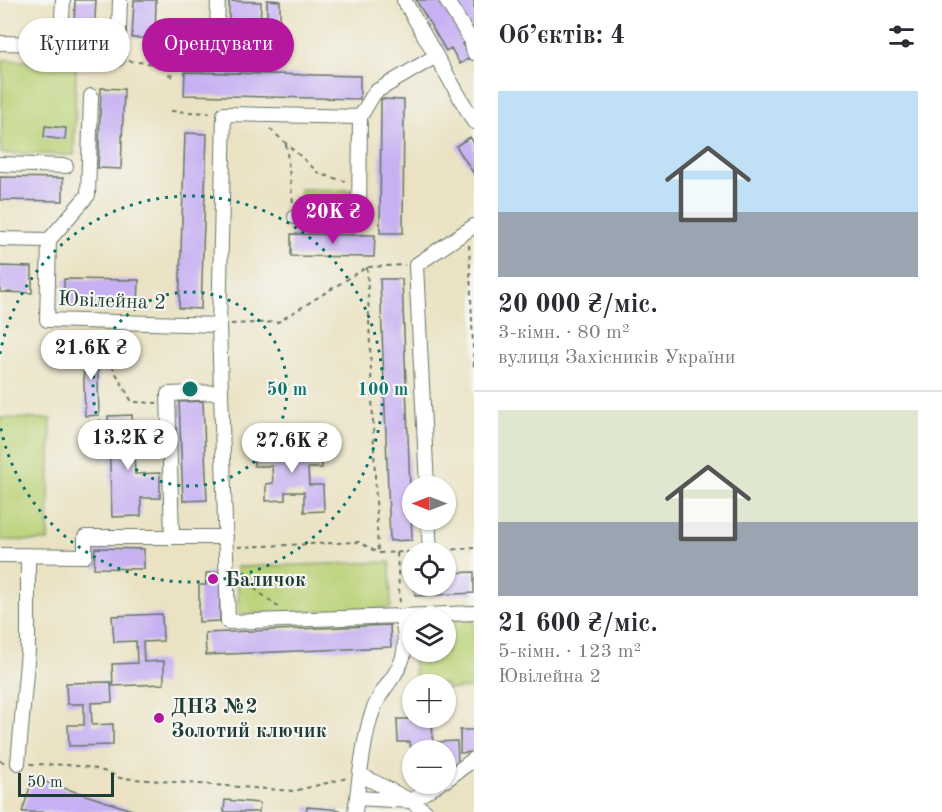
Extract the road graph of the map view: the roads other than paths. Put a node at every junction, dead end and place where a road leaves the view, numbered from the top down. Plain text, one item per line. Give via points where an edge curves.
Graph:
1 (63, 0) edge
2 (120, 0) edge
3 (218, 0) edge
4 (404, 0) edge
5 (446, 0) edge
6 (119, 18) edge
7 (217, 18) edge
8 (0, 43) edge
9 (474, 53) edge
10 (436, 56) junction
11 (91, 96) dead end
12 (360, 117) junction
13 (474, 122) edge
14 (0, 164) edge
15 (66, 166) dead end
16 (295, 217) road end
17 (474, 226) edge
18 (0, 239) edge
19 (49, 240) junction
20 (219, 325) junction
21 (221, 392) junction
22 (427, 476) edge
23 (172, 537) junction
24 (226, 542) junction
25 (0, 555) edge
26 (28, 555) junction
27 (474, 613) edge
28 (401, 616) junction
29 (474, 759) edge
30 (18, 764) road end
31 (456, 772) edge
32 (361, 775) junction
33 (422, 794) edge
34 (411, 801) junction
35 (356, 805) edge
36 (426, 812) edge

1 - 8 street via 61,34 44,44
2 - 6 street
3 - 7 street
4 - 10 street
5 - 9 street via 471,40
10 - 12 street via 375,92
10 - 13 street
11 - 19 street via 88,195
12 - 16 street via 359,218
12 - 20 street via 224,114
14 - 15 street
17 - 22 street via 416,265
18 - 19 street
19 - 20 street, Ювілейна 2 via 47,320
20 - 21 street
21 - 23 street via 168,394
21 - 24 street
23 - 24 street
23 - 26 street via 85,537 85,556
24 - 28 street via 228,622
25 - 26 street
26 - 30 street via 28,651
27 - 28 street
28 - 32 street via 405,631 403,661 379,697 370,719
29 - 31 street
32 - 34 street
32 - 35 street
33 - 34 street
34 - 35 street
34 - 36 street

